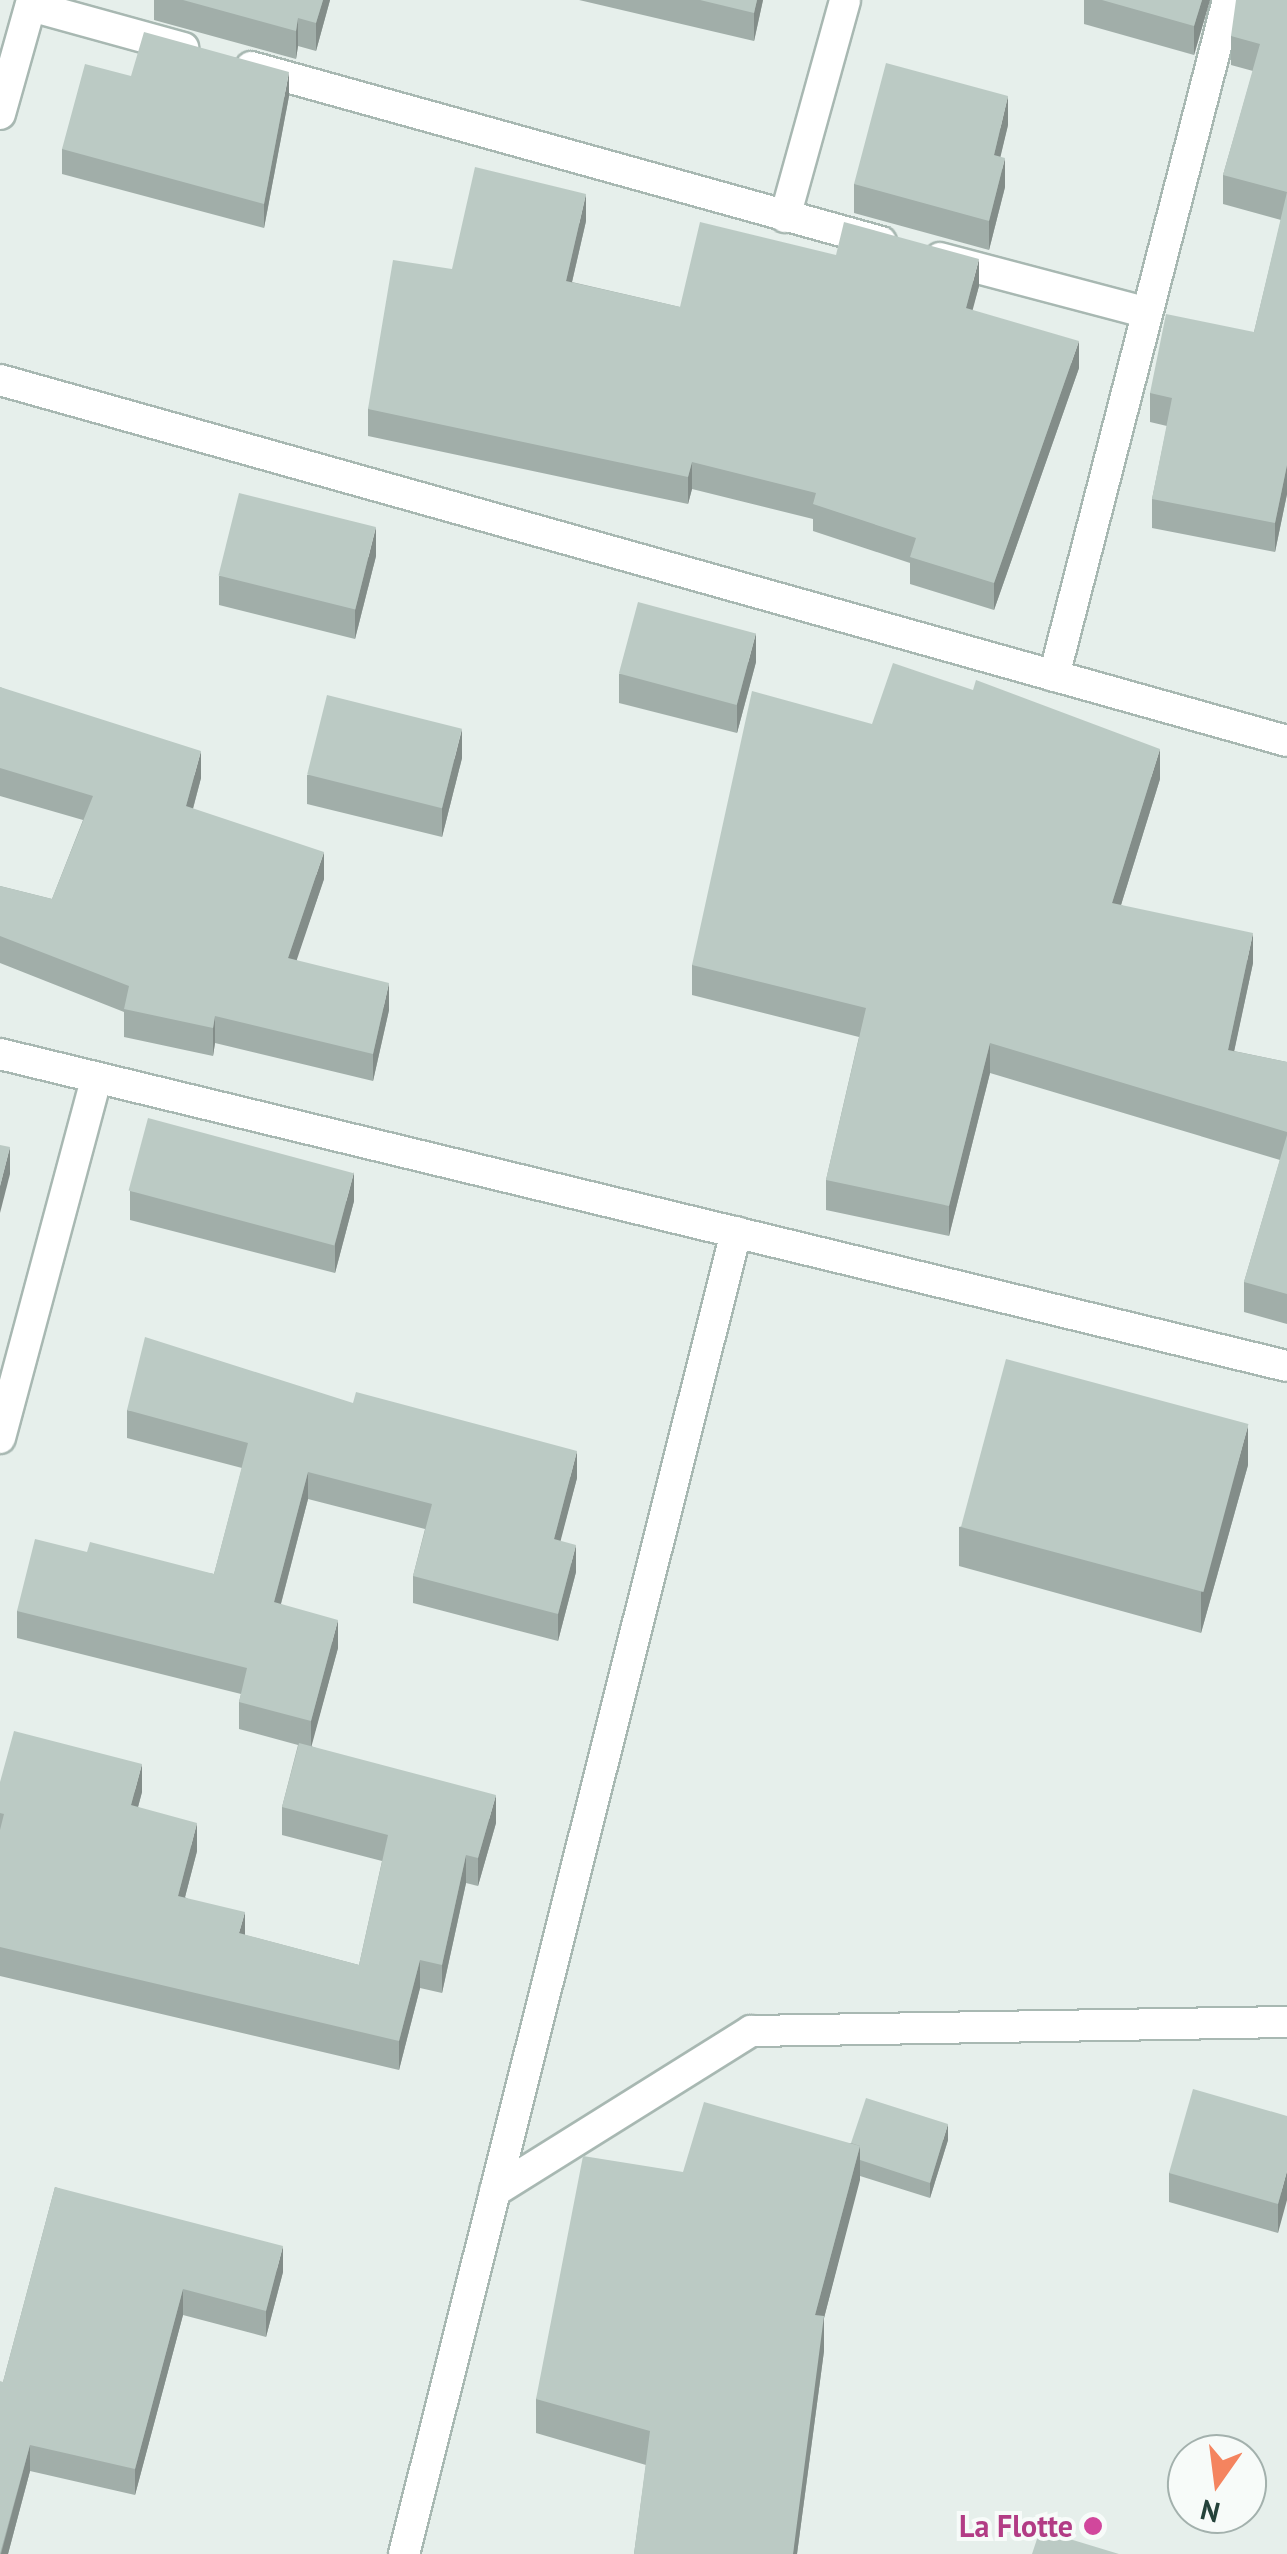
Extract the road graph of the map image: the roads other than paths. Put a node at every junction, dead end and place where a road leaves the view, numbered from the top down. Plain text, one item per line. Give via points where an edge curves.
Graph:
1 (844, 0) edge
2 (1228, 0) edge
3 (31, 3) edge
4 (0, 114) edge
5 (785, 216) junction
6 (1145, 312) junction
7 (0, 380) edge
8 (1054, 676) junction
9 (1287, 741) edge
10 (0, 1054) edge
11 (96, 1079) junction
12 (736, 1232) junction
13 (1287, 1366) edge
14 (0, 1438) edge
15 (1287, 2022) edge
16 (495, 2191) junction
17 (404, 2554) edge

1 - 5 street
2 - 6 street
3 - 4 street
3 - 5 street
5 - 6 street
6 - 8 street
7 - 8 street
8 - 9 street
10 - 11 street
11 - 12 street
11 - 14 street
12 - 13 street
12 - 16 street
15 - 16 street via 751,2031
16 - 17 street

